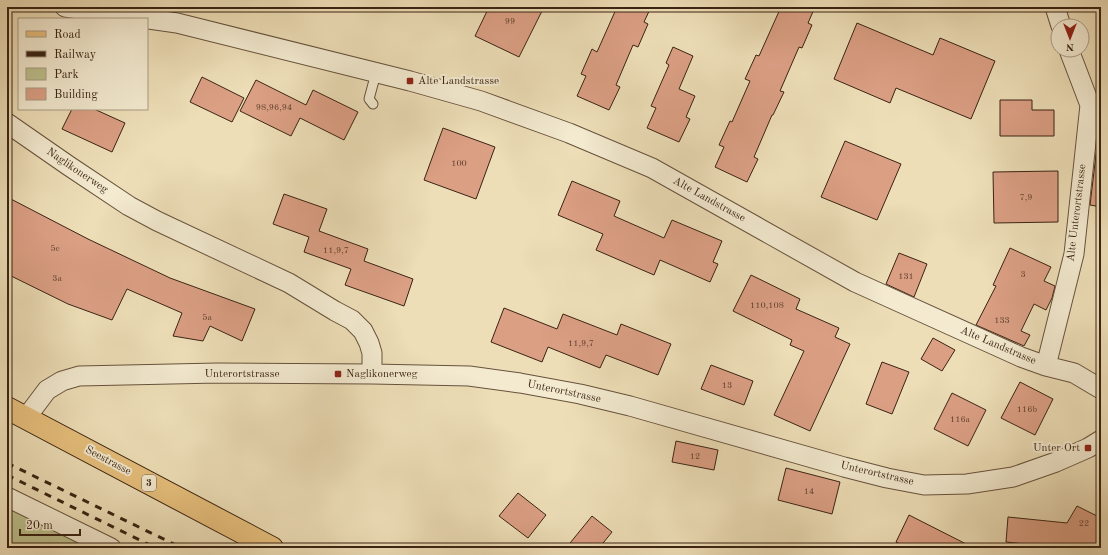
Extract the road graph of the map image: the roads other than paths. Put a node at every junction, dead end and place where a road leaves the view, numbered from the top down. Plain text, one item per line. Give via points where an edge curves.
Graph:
1 (65, 7) edge
2 (1055, 7) edge
3 (142, 18) edge
4 (1058, 18) edge
5 (148, 19) edge
6 (1073, 58) edge
7 (376, 73) junction
8 (373, 104) dead end
9 (1096, 109) edge
10 (7, 123) edge
11 (1046, 366) junction
12 (372, 374) junction
13 (1101, 388) edge
14 (16, 413) edge
15 (1101, 440) edge
16 (7, 497) edge
17 (111, 548) edge
18 (272, 548) edge

1 - 3 street, Alte Landstrasse
2 - 4 street
5 - 7 street, Alte Landstrasse via 177,23
6 - 9 street
7 - 8 lane via 369,99
7 - 11 street, Alte Landstrasse via 481,101 569,133 652,168 855,282
9 - 11 street, Alte Unterortstrasse via 1074,254
10 - 12 street, Naglikonerweg via 129,206 289,283 352,320 369,343 372,353
11 - 13 street, Alte Landstrasse via 1074,373
12 - 14 street, Unterortstrasse via 218,373 79,376 62,381
12 - 15 street, Unterortstrasse via 469,376 580,394 844,467 924,485 967,484 1013,477 1056,462
14 - 18 main road, Seestrasse / 3
16 - 17 street

